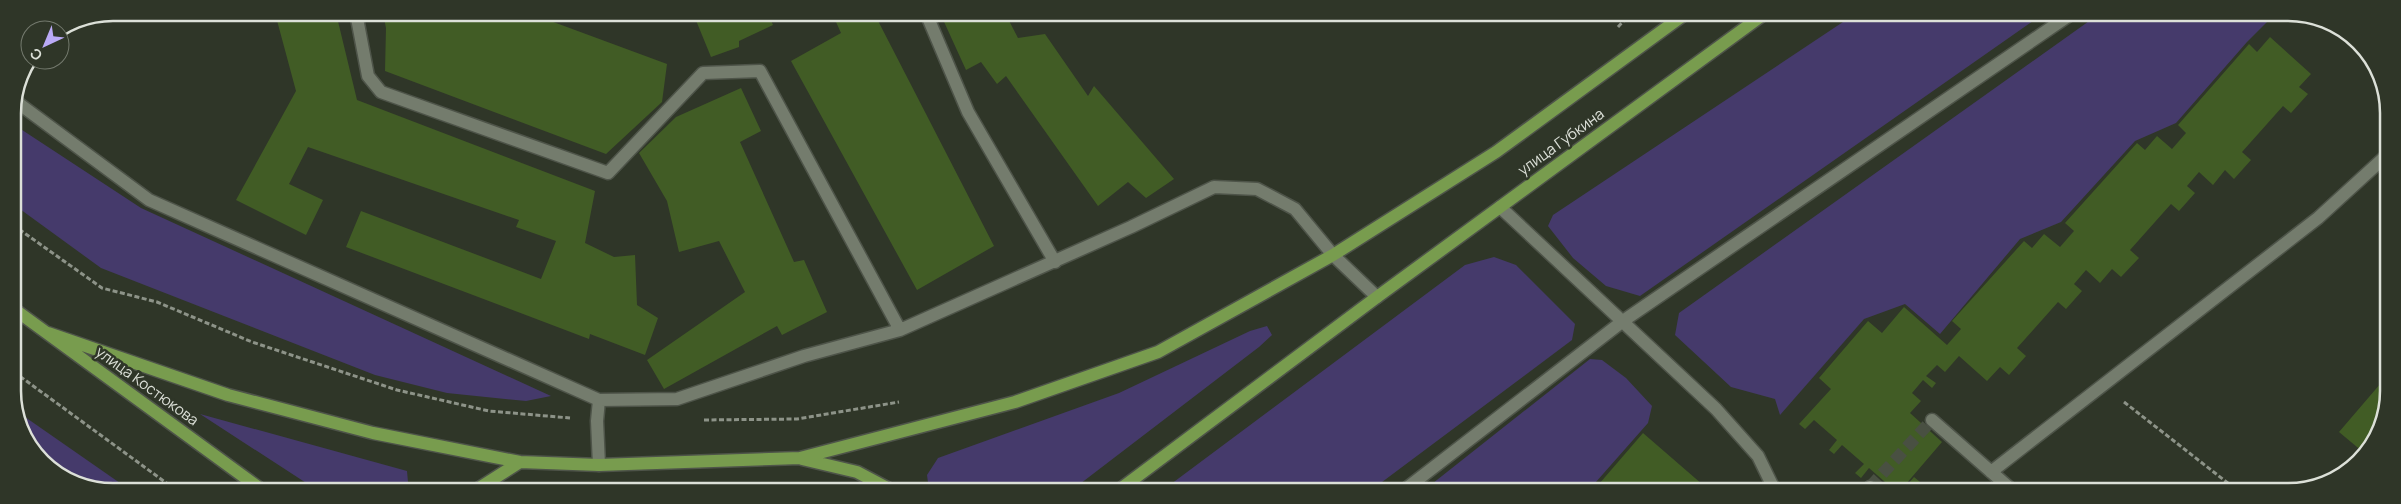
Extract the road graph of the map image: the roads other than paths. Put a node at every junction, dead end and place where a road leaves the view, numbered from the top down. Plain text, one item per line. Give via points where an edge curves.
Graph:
1 (358, 21) edge
2 (929, 21) edge
3 (1675, 21) edge
4 (1754, 21) edge
5 (2061, 21) edge
6 (21, 105) edge
7 (2380, 161) edge
8 (1500, 207) junction
9 (1333, 255) junction
10 (1055, 262) junction
11 (1377, 297) junction
12 (21, 314) edge
13 (1623, 321) junction
14 (900, 330) junction
15 (48, 333) junction
16 (599, 400) junction
17 (1932, 420) dead end
18 (800, 458) junction
19 (520, 462) junction
20 (598, 465) junction
21 (1991, 472) junction
22 (252, 483) edge
23 (487, 483) edge
24 (878, 483) edge
25 (1128, 483) edge
26 (1413, 483) edge
27 (1771, 483) edge
28 (2003, 483) edge

1 - 14 lane via 368,76 381,92 608,173 702,73 760,70
2 - 10 lane via 968,112
3 - 9 main road, улица Губкина via 1496,152
4 - 8 main road, улица Губкина
5 - 13 lane
6 - 16 lane via 149,200
7 - 21 lane via 2318,218
8 - 11 main road, улица Губкина
8 - 13 lane
9 - 10 lane via 1295,209 1257,189 1214,186
9 - 11 lane
9 - 18 main road, улица Губкина via 1158,352 1015,402
10 - 14 lane
11 - 25 main road, улица Губкина
12 - 15 main road, улица Костюкова
13 - 26 lane
13 - 27 lane via 1716,409 1758,456
14 - 16 lane via 804,356 677,399
15 - 19 main road via 228,395 373,433
15 - 22 main road, улица Костюкова
16 - 20 lane
17 - 21 lane
18 - 20 main road
18 - 24 main road via 857,472
19 - 20 main road
19 - 23 main road
21 - 28 lane

